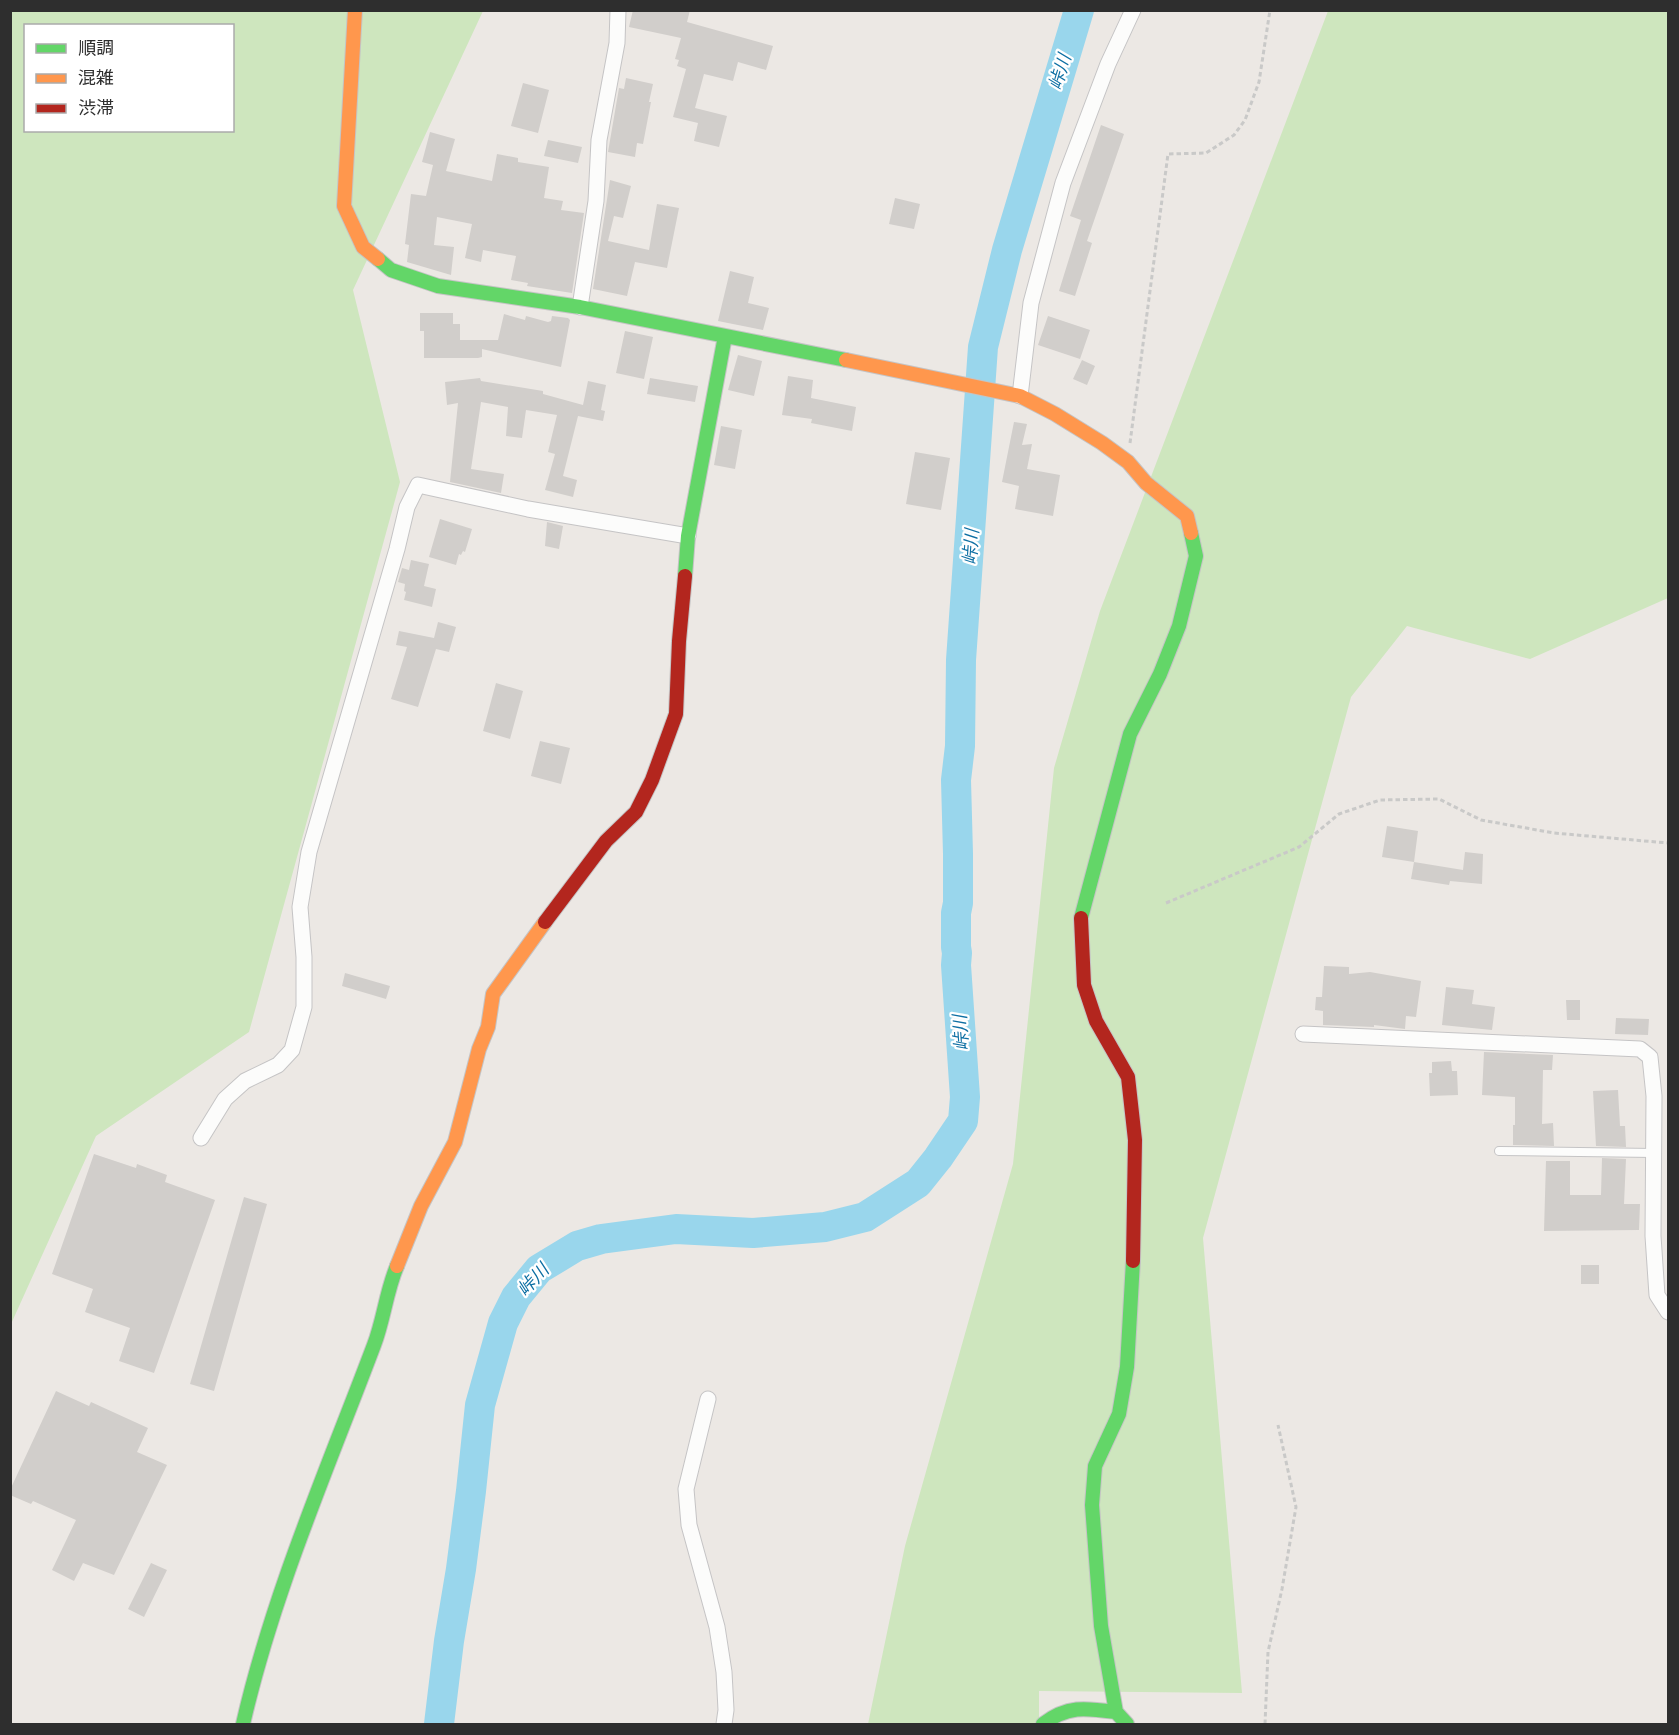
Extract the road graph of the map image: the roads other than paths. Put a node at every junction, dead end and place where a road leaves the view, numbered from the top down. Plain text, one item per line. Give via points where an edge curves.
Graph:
1 (355, 10) edge
2 (618, 10) edge
3 (1133, 10) edge
4 (580, 307) junction
5 (725, 336) junction
6 (1020, 396) junction
7 (688, 536) junction
8 (1303, 1034) dead end
9 (1661, 1097) edge
10 (201, 1138) dead end
11 (1499, 1151) dead end
12 (1654, 1153) junction
13 (1668, 1312) edge
14 (708, 1399) dead end
15 (1116, 1712) junction
16 (243, 1725) edge
17 (724, 1725) edge
18 (1043, 1725) edge
19 (1127, 1725) edge

1 - 4 street via 344,206 363,247 392,270 438,286
2 - 4 street via 617,43 599,140 596,201
3 - 6 street via 1108,63 1063,183 1031,303
4 - 5 street
5 - 6 street
5 - 7 street
6 - 15 street via 1128,462 1146,483 1187,516 1196,556 1179,626 1130,734 1080,922 1084,985 1096,1021 1128,1077 1135,1140 1127,1367 1119,1414 1095,1466 1092,1505 1101,1626
7 - 10 street via 528,509 418,485 407,507 309,852 300,907 304,1007 292,1050 278,1065 245,1082 225,1099
7 - 16 street via 676,714 652,780 636,813 606,841 493,994 488,1027 478,1049 455,1142 421,1206 391,1280 376,1341 287,1571
8 - 9 street via 1635,1048 1650,1057
9 - 12 street
11 - 12 lane
12 - 13 street via 1653,1236 1658,1295
14 - 17 street via 686,1490 689,1525 717,1627 724,1672
15 - 18 street via 1081,1708 1057,1713
15 - 19 street

